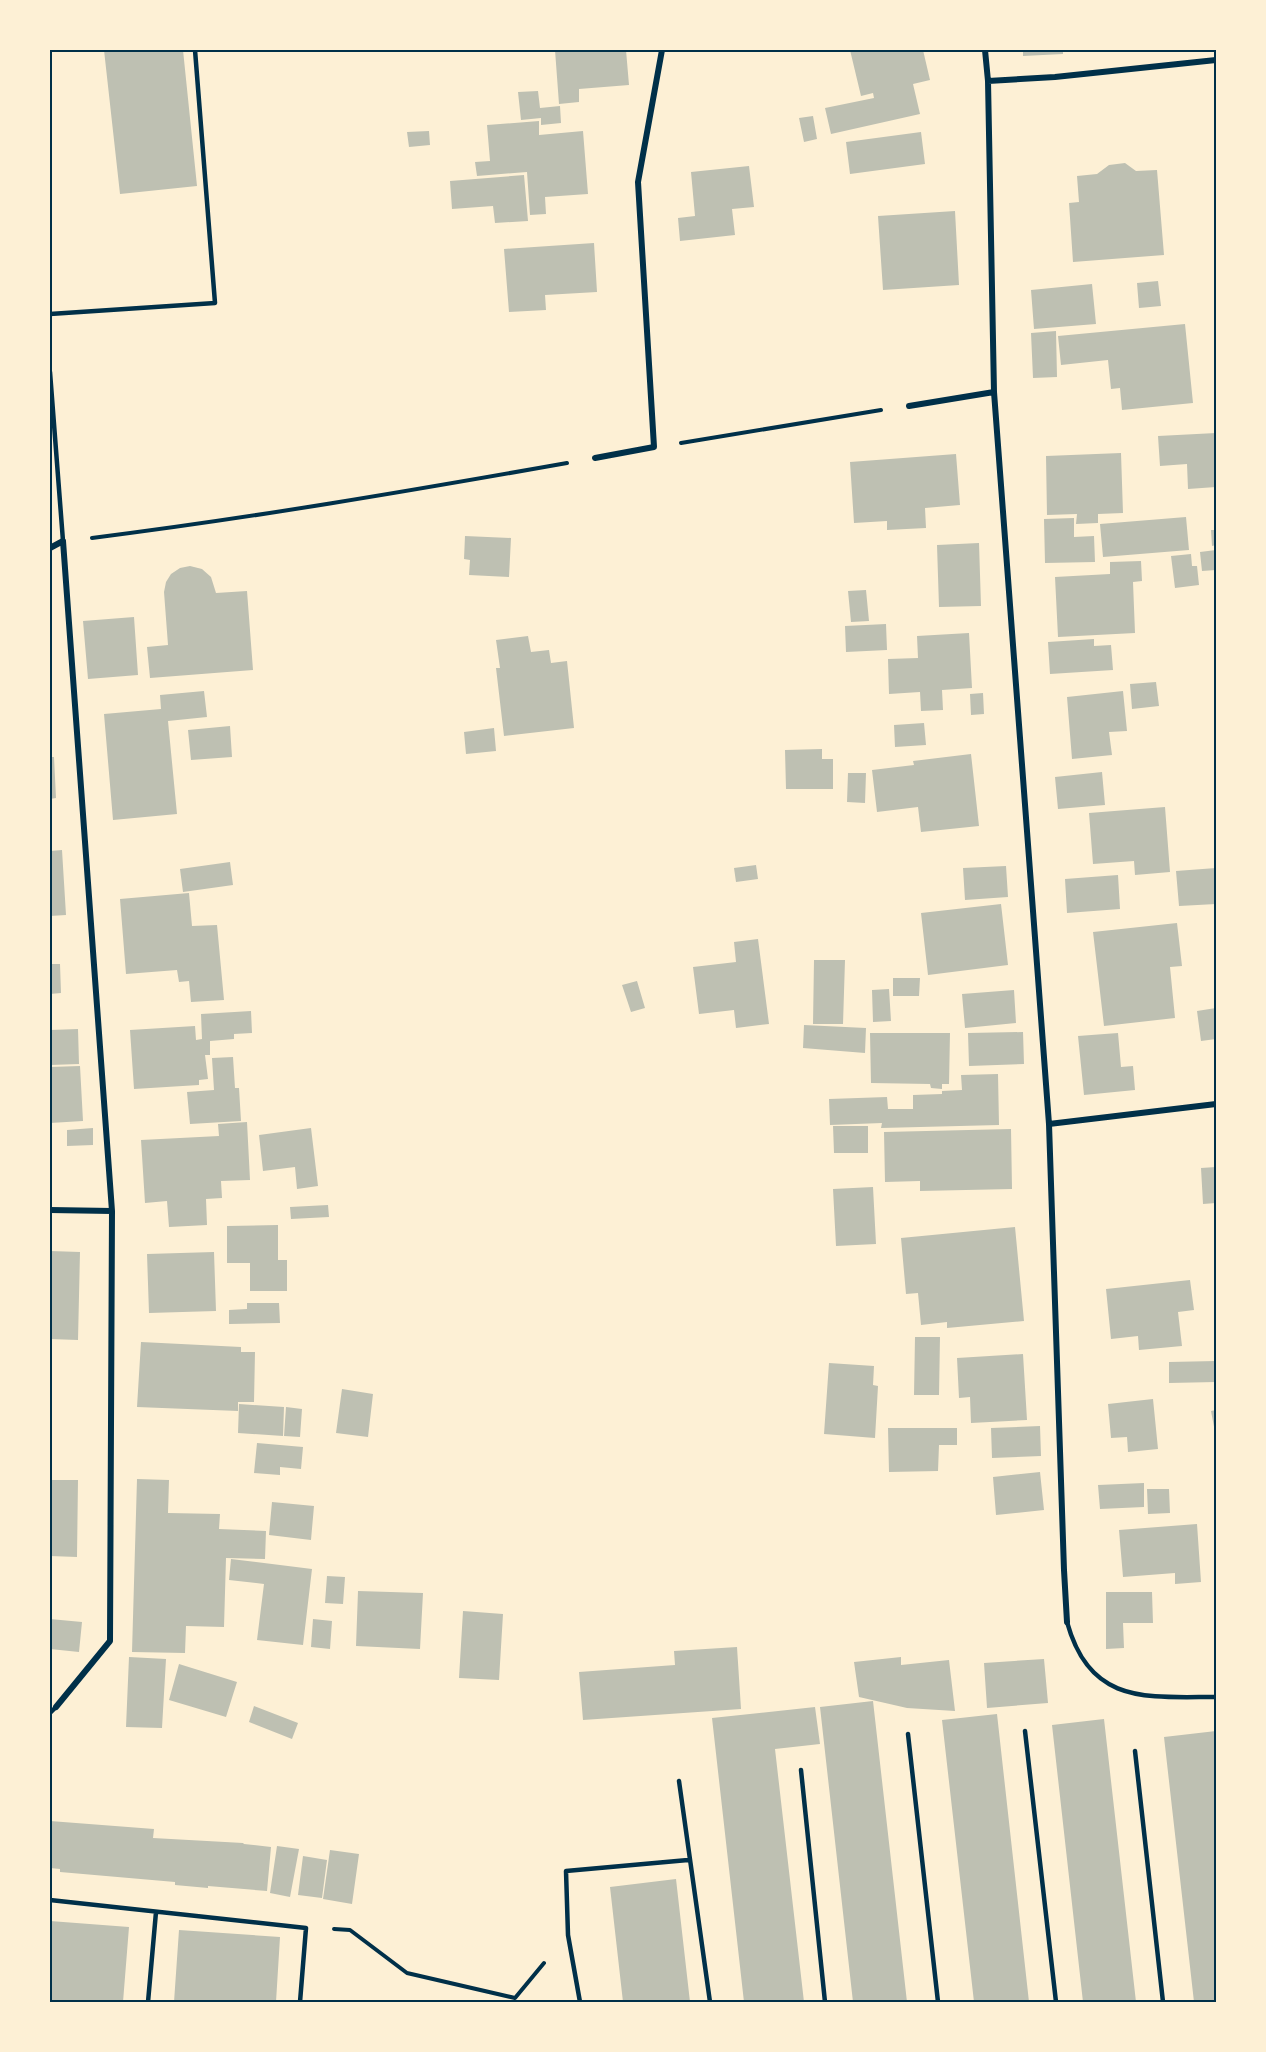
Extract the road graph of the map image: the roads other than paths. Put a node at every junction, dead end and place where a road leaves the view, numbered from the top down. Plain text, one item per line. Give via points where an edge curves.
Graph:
1 (195, 50) edge
2 (662, 50) edge
3 (986, 50) edge
4 (1216, 60) edge
5 (988, 81) junction
6 (50, 314) edge
7 (50, 372) edge
8 (994, 392) junction
9 (909, 406) road end
10 (595, 458) road end
11 (63, 541) junction
12 (50, 548) edge
13 (1216, 1104) edge
14 (1049, 1124) junction
15 (50, 1210) edge
16 (112, 1211) junction
17 (1067, 1622) joint
18 (1216, 1697) edge
19 (56, 1707) joint
20 (50, 1713) edge
21 (1025, 1731) dead end
22 (908, 1734) dead end
23 (1135, 1751) dead end
24 (801, 1770) dead end
25 (679, 1781) dead end
26 (688, 1860) junction
27 (50, 1900) edge
28 (156, 1912) junction
29 (148, 2002) edge
30 (300, 2002) edge
31 (580, 2002) edge
32 (710, 2002) edge
33 (825, 2002) edge
34 (938, 2002) edge
35 (1056, 2002) edge
36 (1163, 2002) edge

1 - 6 lane via 215,303
2 - 10 street via 638,182 654,447
3 - 5 street
4 - 5 street
5 - 8 street
7 - 11 lane
8 - 9 street
8 - 14 street
11 - 12 street
11 - 16 street
13 - 14 street
14 - 17 street
15 - 16 street
16 - 19 street via 110,1641
17 - 18 lane via 1081,1657 1109,1684 1145,1697
19 - 20 lane
21 - 35 lane
22 - 34 lane
23 - 36 lane
24 - 33 lane
25 - 26 lane
26 - 31 lane via 566,1871 568,1935
26 - 32 lane
27 - 28 lane
28 - 29 lane
28 - 30 lane via 306,1929

